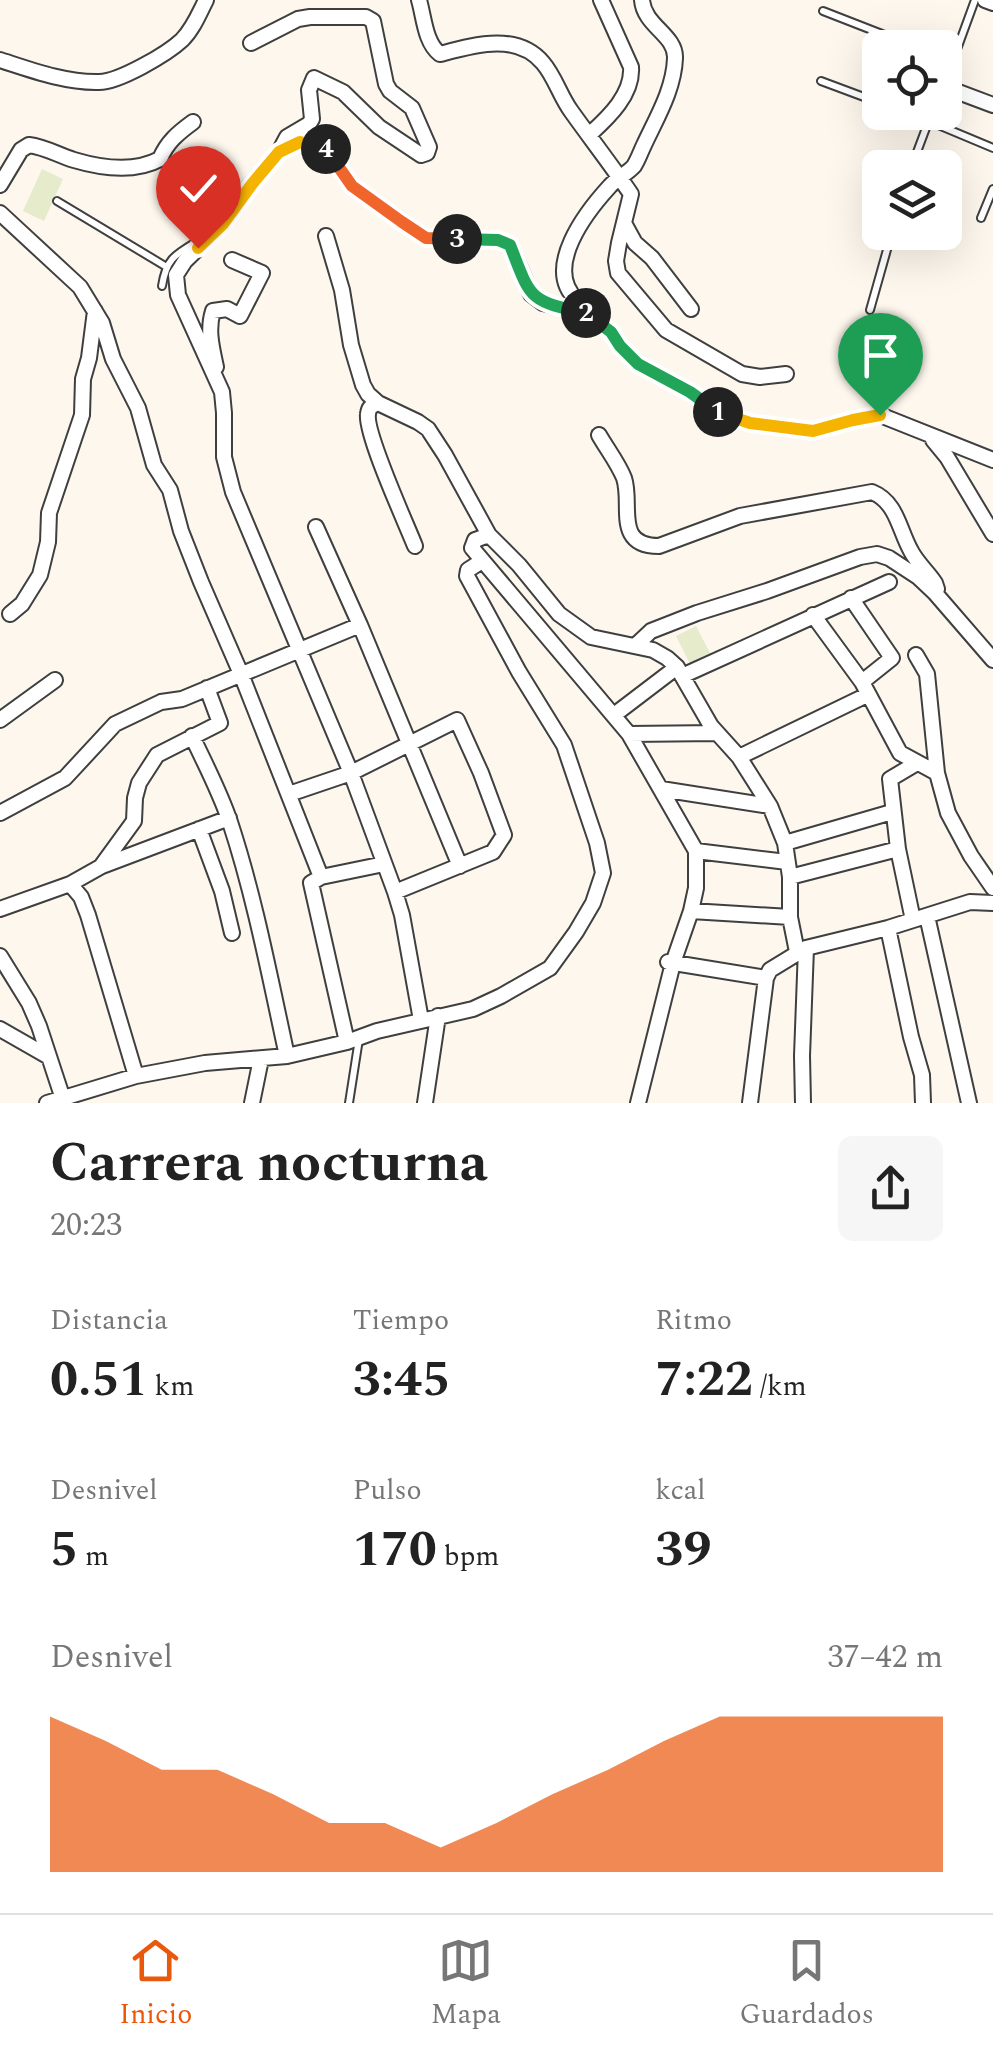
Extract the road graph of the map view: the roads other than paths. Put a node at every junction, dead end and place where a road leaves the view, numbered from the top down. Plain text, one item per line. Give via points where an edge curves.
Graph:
1 (206, 0) edge
2 (419, 0) edge
3 (601, 0) edge
4 (642, 0) edge
5 (974, 0) edge
6 (985, 0) edge
7 (993, 3) edge
8 (823, 11) dead end
9 (872, 30) edge
10 (961, 30) edge
11 (252, 43) dead end
12 (0, 60) edge
13 (821, 81) dead end
14 (962, 91) edge
15 (862, 96) edge
16 (993, 104) edge
17 (194, 122) dead end
18 (958, 130) edge
19 (590, 134) junction
20 (993, 148) edge
21 (279, 152) junction
22 (620, 177) junction
23 (0, 186) edge
24 (993, 189) edge
25 (57, 201) dead end
26 (0, 213) edge
27 (980, 218) dead end
28 (624, 223) junction
29 (211, 235) junction
30 (326, 236) dead end
31 (887, 250) edge
32 (232, 260) dead end
33 (165, 266) junction
34 (162, 286) dead end
35 (691, 308) dead end
36 (870, 310) dead end
37 (95, 311) junction
38 (611, 332) junction
39 (786, 374) dead end
40 (222, 392) junction
41 (378, 402) junction
42 (599, 435) dead end
43 (930, 435) junction
44 (993, 460) edge
45 (316, 527) dead end
46 (993, 534) edge
47 (489, 535) junction
48 (415, 546) dead end
49 (482, 562) junction
50 (889, 582) dead end
51 (935, 593) junction
52 (852, 598) junction
53 (10, 614) dead end
54 (812, 615) junction
55 (360, 625) junction
56 (634, 646) junction
57 (300, 651) junction
58 (916, 655) dead end
59 (993, 660) edge
60 (680, 672) junction
61 (241, 674) junction
62 (56, 680) dead end
63 (207, 688) junction
64 (864, 688) junction
65 (614, 715) junction
66 (0, 720) edge
67 (717, 733) junction
68 (628, 734) junction
69 (192, 736) junction
70 (410, 743) junction
71 (738, 757) junction
72 (918, 763) junction
73 (351, 773) junction
74 (937, 773) junction
75 (661, 789) junction
76 (289, 794) junction
77 (770, 806) junction
78 (892, 812) junction
79 (0, 814) edge
80 (228, 818) junction
81 (200, 829) junction
82 (785, 843) junction
83 (898, 849) junction
84 (696, 851) junction
85 (384, 864) junction
86 (102, 866) junction
87 (460, 866) junction
88 (789, 870) junction
89 (320, 877) junction
90 (70, 884) junction
91 (993, 888) edge
92 (395, 892) junction
93 (993, 903) edge
94 (0, 909) edge
95 (691, 911) junction
96 (790, 917) junction
97 (920, 918) junction
98 (888, 928) junction
99 (232, 933) dead end
100 (802, 950) junction
101 (0, 956) edge
102 (670, 963) junction
103 (766, 978) junction
104 (438, 1016) junction
105 (421, 1020) junction
106 (0, 1028) edge
107 (353, 1040) junction
108 (287, 1056) junction
109 (48, 1058) junction
110 (261, 1059) junction
111 (136, 1076) junction
112 (55, 1101) edge
113 (252, 1103) edge
114 (349, 1103) edge
115 (425, 1103) edge
116 (638, 1103) edge
117 (750, 1103) edge
118 (803, 1103) edge
119 (924, 1103) edge
120 (969, 1103) edge

1 - 12 street via 181,41 112,81 40,73
2 - 19 street via 433,50 496,42 530,51
3 - 19 street via 632,79
4 - 22 street via 646,16 676,54 668,96 634,166
5 - 10 lane
6 - 7 street
8 - 9 lane
11 - 21 street via 298,19 373,20 388,88 412,108 429,147 421,155 314,78 312,119
13 - 15 lane
14 - 16 street
17 - 23 street via 176,134 160,159 138,168 78,161 29,145
18 - 20 lane
19 - 22 street
21 - 29 street
21 - 38 street via 300,142 327,150 352,186 426,238 510,245 531,294 543,304 586,313
22 - 28 street via 631,194
22 - 38 street via 579,228 563,270 576,300 598,312
24 - 27 lane
25 - 33 lane
26 - 37 street via 80,287
28 - 35 street
28 - 39 street via 618,274 666,330 742,374
29 - 33 lane
29 - 40 street via 176,276 178,295
30 - 41 street via 363,385
31 - 36 lane
32 - 40 street via 262,273 240,316 219,310 211,318
33 - 34 lane
37 - 53 street via 82,415 48,514 40,576
37 - 61 street
38 - 43 street via 638,364 750,423 813,431 880,415
40 - 57 street via 224,457 233,492
41 - 47 street via 428,429
41 - 48 street via 368,421
42 - 51 street via 624,476 626,520 638,541 660,546 740,516 872,492 895,512
43 - 44 street
43 - 46 street
45 - 55 street
47 - 49 street via 472,543
47 - 56 street via 576,628
49 - 65 street
49 - 104 street via 467,576 564,745 604,873 593,903 550,968 473,1009
50 - 52 street
51 - 56 street via 877,554 696,613 651,631
51 - 59 street
52 - 54 street
52 - 64 street via 892,658
54 - 60 street
54 - 64 street
55 - 57 street
55 - 70 street
56 - 60 street via 668,658
57 - 61 street
57 - 73 street
58 - 74 street via 927,674
60 - 65 street
60 - 67 street
61 - 63 street
61 - 76 street
62 - 66 street
63 - 69 street via 220,723
63 - 79 street via 115,724 65,778
64 - 71 street
64 - 72 street via 900,753
65 - 68 street
67 - 68 street
67 - 71 street
68 - 75 street
69 - 80 street
69 - 86 street via 157,754 139,783 134,821
70 - 73 street
70 - 87 street
70 - 87 street via 457,720 480,773 504,835 493,852
71 - 77 street
72 - 74 street
72 - 78 street via 890,779
73 - 76 street
73 - 85 street
74 - 91 street via 948,813
75 - 77 street
75 - 84 street
76 - 89 street
77 - 82 street
78 - 82 street
78 - 83 street
80 - 81 street
80 - 108 street
81 - 86 street
81 - 99 street
82 - 88 street
83 - 88 street
83 - 97 street
84 - 88 street
84 - 95 street
85 - 89 street
85 - 92 street
86 - 90 street
87 - 92 street
88 - 96 street
89 - 107 street via 311,883
90 - 94 street
90 - 111 street via 88,915
92 - 105 street
93 - 97 street via 970,902
95 - 96 street
95 - 102 street
96 - 100 street
97 - 98 street
97 - 120 street
98 - 100 street
98 - 119 street
100 - 103 street
100 - 118 street
101 - 109 street via 39,1026
102 - 103 street
102 - 116 street
103 - 117 street
104 - 105 street
104 - 115 street
105 - 107 street
106 - 109 street
107 - 108 street
107 - 114 lane
108 - 110 street
109 - 112 street
110 - 111 street
110 - 113 street
111 - 112 street

